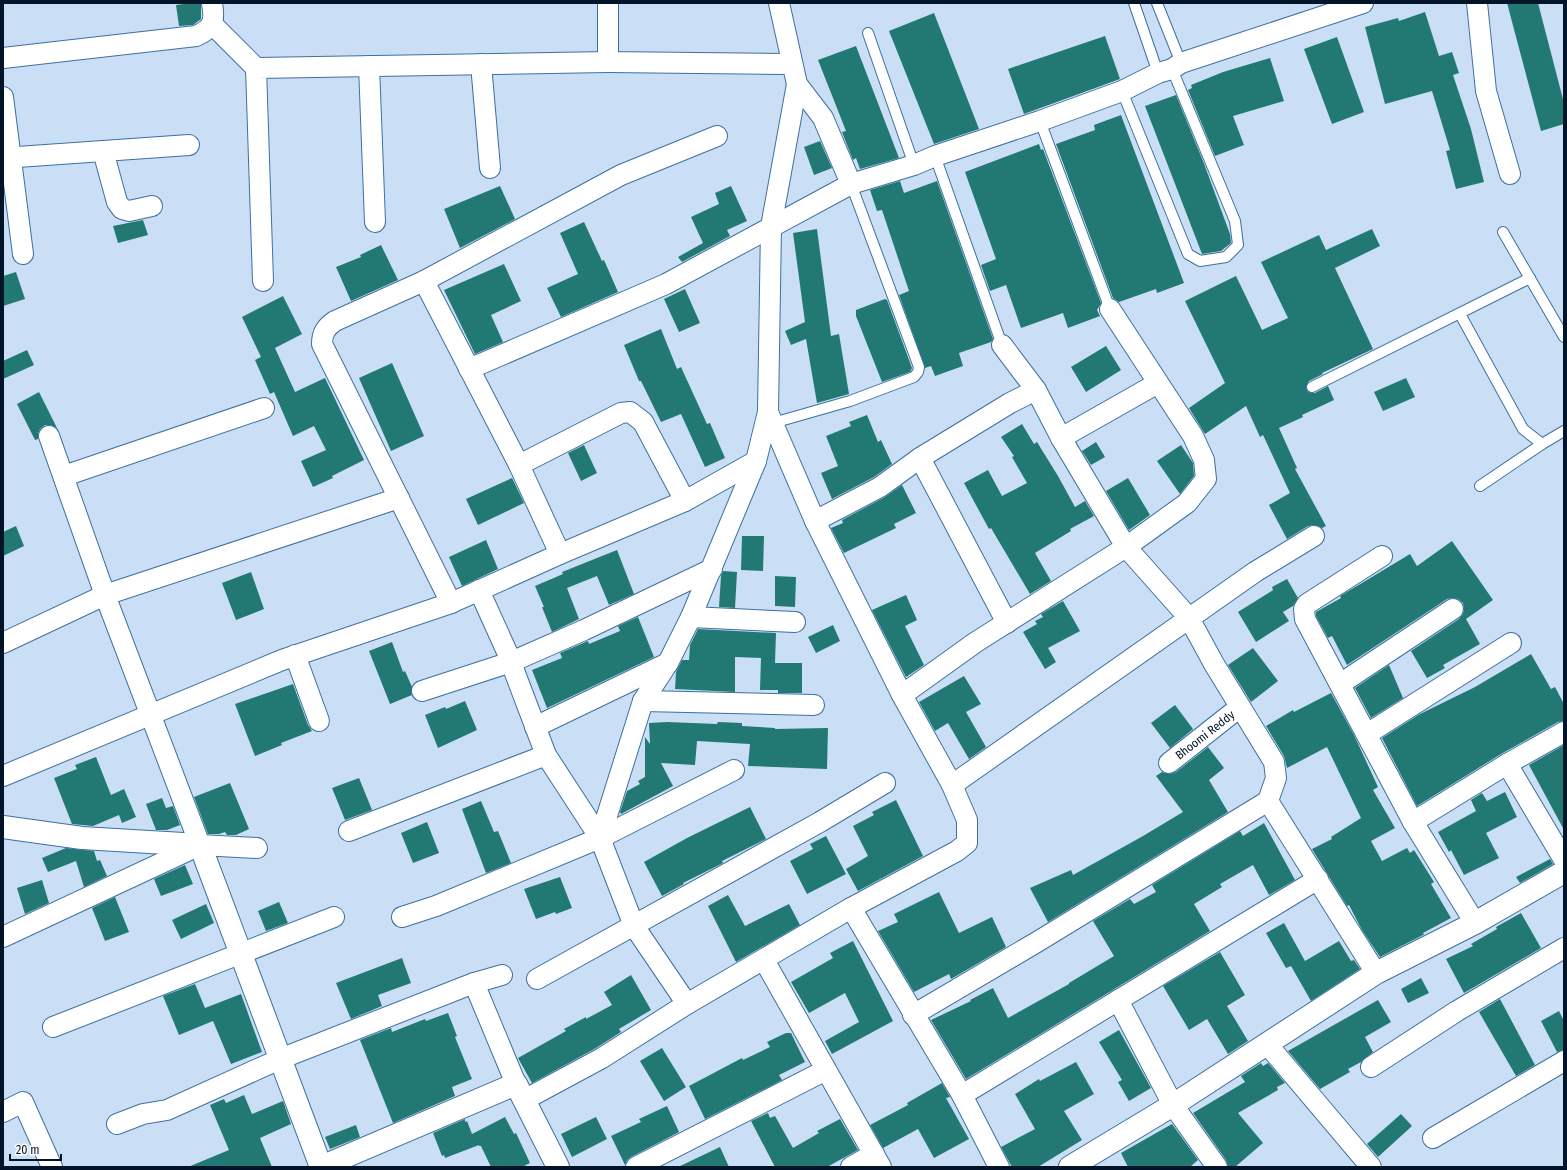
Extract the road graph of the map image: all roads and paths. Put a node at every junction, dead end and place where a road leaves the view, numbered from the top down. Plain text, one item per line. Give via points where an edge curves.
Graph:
1 (212, 3) edge
2 (608, 3) edge
3 (779, 3) edge
4 (1134, 3) edge
5 (1157, 3) edge
6 (1363, 3) edge
7 (1477, 3) edge
8 (212, 24) junction
9 (868, 33) dead end
10 (3, 58) edge
11 (608, 62) junction
12 (481, 64) junction
13 (791, 64) junction
14 (369, 66) junction
15 (256, 68) junction
16 (1170, 68) junction
17 (797, 84) junction
18 (1122, 91) junction
19 (3, 97) edge
20 (1040, 122) junction
21 (718, 136) dead end
22 (189, 145) dead end
23 (103, 151) junction
24 (935, 156) junction
25 (7, 158) edge
26 (914, 165) junction
27 (490, 168) dead end
28 (1510, 174) dead end
29 (851, 184) junction
30 (152, 206) dead end
31 (375, 222) dead end
32 (771, 227) junction
33 (1503, 232) dead end
34 (23, 254) dead end
35 (1530, 278) junction
36 (264, 281) dead end
37 (424, 281) junction
38 (1110, 309) joint
39 (1460, 314) junction
40 (1564, 337) edge
41 (1002, 345) joint
42 (469, 369) junction
43 (1158, 383) junction
44 (1312, 386) dead end
45 (1036, 390) junction
46 (264, 408) dead end
47 (770, 417) junction
48 (1564, 431) edge
49 (49, 436) dead end
50 (1061, 438) junction
51 (1542, 444) junction
52 (920, 458) junction
53 (756, 461) junction
54 (519, 465) junction
55 (64, 476) junction
56 (1480, 486) dead end
57 (399, 498) junction
58 (685, 501) junction
59 (815, 521) junction
60 (1314, 536) dead end
61 (1126, 547) junction
62 (560, 554) junction
63 (1382, 556) dead end
64 (712, 569) junction
65 (479, 590) junction
66 (105, 594) junction
67 (451, 603) junction
68 (1453, 609) dead end
69 (691, 617) junction
70 (1189, 618) junction
71 (795, 622) dead end
72 (1007, 622) junction
73 (4, 638) edge
74 (1512, 643) dead end
75 (295, 655) junction
76 (510, 662) junction
77 (668, 663) junction
78 (1340, 684) junction
79 (422, 691) dead end
80 (902, 694) junction
81 (643, 701) junction
82 (814, 705) dead end
83 (1240, 707) junction
84 (150, 714) junction
85 (320, 721) dead end
86 (535, 727) junction
87 (1564, 732) edge
88 (1367, 734) junction
89 (546, 755) junction
90 (1169, 763) dead end
91 (1508, 764) junction
92 (734, 770) dead end
93 (3, 776) edge
94 (885, 783) dead end
95 (952, 785) junction
96 (1268, 801) junction
97 (1413, 822) junction
98 (3, 827) edge
99 (349, 831) dead end
100 (600, 838) junction
101 (200, 845) junction
102 (257, 848) dead end
103 (1564, 860) edge
104 (1564, 872) edge
105 (1318, 879) junction
106 (851, 908) junction
107 (334, 917) dead end
108 (402, 917) dead end
109 (1475, 923) junction
110 (634, 926) junction
111 (3, 937) edge
112 (1564, 948) edge
113 (240, 953) junction
114 (764, 960) junction
115 (1376, 973) junction
116 (502, 975) dead end
117 (537, 979) dead end
118 (474, 982) junction
119 (1118, 1000) junction
120 (687, 1004) junction
121 (913, 1015) junction
122 (53, 1027) dead end
123 (1267, 1044) junction
124 (280, 1059) junction
125 (1564, 1061) edge
126 (1371, 1067) dead end
127 (826, 1070) junction
128 (520, 1092) junction
129 (962, 1095) junction
130 (1173, 1105) junction
131 (3, 1112) edge
132 (117, 1124) dead end
133 (1433, 1138) dead end
134 (878, 1160) edge
135 (52, 1167) edge
136 (320, 1167) edge
137 (558, 1167) edge
138 (636, 1167) edge
139 (851, 1167) edge
140 (999, 1167) edge
141 (1070, 1167) edge
142 (1217, 1167) edge
143 (1371, 1167) edge

1 - 8 street
2 - 11 street
3 - 13 street
4 - 16 lane
5 - 16 lane
6 - 16 street
7 - 28 street via 1486,91
8 - 10 street via 196,36
8 - 15 street
9 - 26 lane
11 - 12 street
11 - 13 street
12 - 14 street
12 - 27 street
13 - 17 street
14 - 15 street
14 - 31 street
15 - 36 street
16 - 18 street
16 - 18 lane via 1235,221 1238,245 1226,257 1200,261 1188,254
17 - 29 street via 823,118
17 - 32 street
18 - 20 street
19 - 25 street
20 - 24 street
20 - 38 lane
21 - 37 street via 621,175
22 - 23 street
23 - 25 street
23 - 30 street via 116,202 122,209 129,211
24 - 26 street
24 - 41 lane
25 - 34 street
26 - 29 street
29 - 32 street
29 - 47 lane via 919,367 918,372 914,377 850,401
32 - 42 street via 666,284
32 - 47 street
33 - 35 lane
35 - 39 lane
35 - 40 lane
37 - 42 street
37 - 57 street via 335,320 327,326 322,335 322,344
38 - 43 street
39 - 44 lane
39 - 51 lane via 1523,429
41 - 45 street
42 - 54 street
43 - 50 street
43 - 61 street via 1193,436 1204,460 1206,479 1187,502
45 - 50 street
45 - 52 street
46 - 55 street
47 - 53 street
47 - 59 street
48 - 51 lane
49 - 55 street
50 - 61 street
51 - 56 lane
52 - 59 street via 880,487
52 - 72 street
53 - 58 street
53 - 64 street
54 - 58 street via 621,413 630,412 643,422
54 - 62 street
55 - 66 street
57 - 66 street
57 - 67 street
58 - 62 street
59 - 80 street
60 - 70 street via 1255,572
61 - 70 street
61 - 72 street
62 - 65 street
63 - 78 street via 1307,604 1304,609 1305,619
64 - 69 street
64 - 76 street
65 - 67 street
65 - 76 street
66 - 73 street
66 - 84 street
67 - 75 street
68 - 78 street
69 - 71 street
69 - 77 street
70 - 83 street
70 - 95 street
72 - 80 street
74 - 88 street
75 - 84 street
75 - 85 street
76 - 79 street
76 - 86 street
77 - 81 street
77 - 86 street
78 - 88 street
80 - 95 street
81 - 82 street
81 - 100 street
83 - 90 street, Bhoomi Reddy
83 - 96 street via 1274,762 1276,778
84 - 93 street
84 - 101 street
86 - 89 street
87 - 91 street
88 - 97 street
89 - 99 street
89 - 100 street
91 - 97 street
91 - 103 street
92 - 100 street
94 - 110 street
95 - 106 street via 967,820 967,843 957,851
96 - 105 street
96 - 121 street
97 - 109 street
98 - 101 street via 82,838
100 - 108 street via 436,906
100 - 110 street
101 - 102 street
101 - 111 street
101 - 113 street
104 - 109 street
105 - 115 street
105 - 119 street
106 - 114 street
106 - 121 street
107 - 113 street
109 - 115 street
110 - 117 street
110 - 120 street
112 - 126 street via 1457,1011
113 - 122 street
113 - 124 street
114 - 120 street
114 - 127 street
115 - 123 street
116 - 118 street
118 - 124 street
118 - 128 street
119 - 129 street
119 - 130 street
120 - 128 street via 602,1058
121 - 129 street
123 - 130 street
123 - 143 street
124 - 132 street via 167,1110 143,1114
124 - 136 street
125 - 133 street
127 - 134 street
127 - 138 street
128 - 136 street
128 - 137 street
129 - 140 street
130 - 141 street
130 - 142 street
131 - 135 street via 23,1102
134 - 139 street

